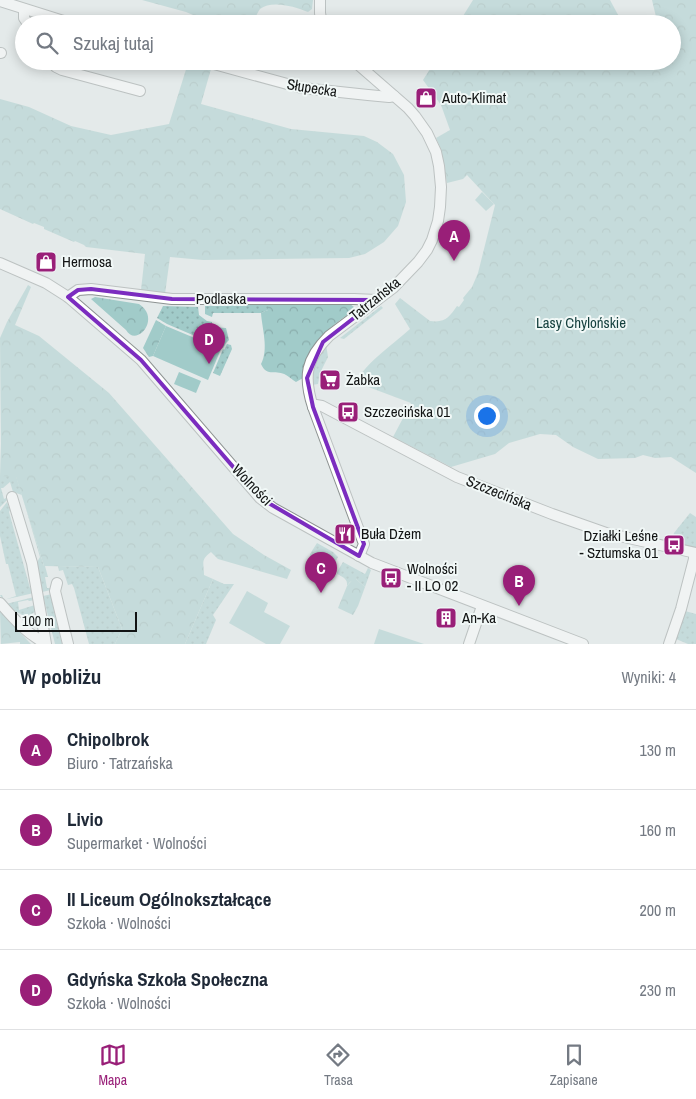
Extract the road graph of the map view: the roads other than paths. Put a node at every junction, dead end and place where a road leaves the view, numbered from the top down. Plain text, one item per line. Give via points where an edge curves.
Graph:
1 (320, 0) edge
2 (0, 1) edge
3 (11, 2) edge
4 (24, 9) junction
5 (24, 15) edge
6 (44, 15) edge
7 (320, 15) edge
8 (62, 70) edge
9 (236, 70) edge
10 (364, 70) edge
11 (140, 91) dead end
12 (394, 96) junction
13 (0, 262) edge
14 (68, 297) junction
15 (377, 300) junction
16 (313, 407) junction
17 (12, 497) dead end
18 (695, 553) edge
19 (359, 556) junction
20 (57, 583) dead end
21 (0, 602) edge
22 (482, 606) junction
23 (45, 643) edge
24 (68, 644) edge
25 (469, 644) edge
26 (584, 644) edge
27 (669, 644) edge

1 - 7 street
2 - 3 street
3 - 4 street
4 - 5 street
4 - 6 street
8 - 11 street
9 - 12 street, Słupecka via 302,88
10 - 12 street, Tatrzańska
12 - 15 street, Tatrzańska via 415,116 431,141 439,166 441,194 438,221 427,250 397,284
13 - 14 street, Wolności via 46,282
14 - 15 street, Podlaska via 78,290 91,289 172,299
14 - 19 street, Wolności via 141,360 264,501
15 - 16 street, Tatrzańska via 328,337 314,354 307,378
16 - 18 street, Szczecińska via 322,406 457,477 552,514 606,533
16 - 19 street, Tatrzańska via 364,544
17 - 23 street via 32,563
18 - 27 street
19 - 22 street, Wolności
20 - 24 street via 55,592
21 - 23 street via 35,638
22 - 25 street
22 - 26 street, Wolności

